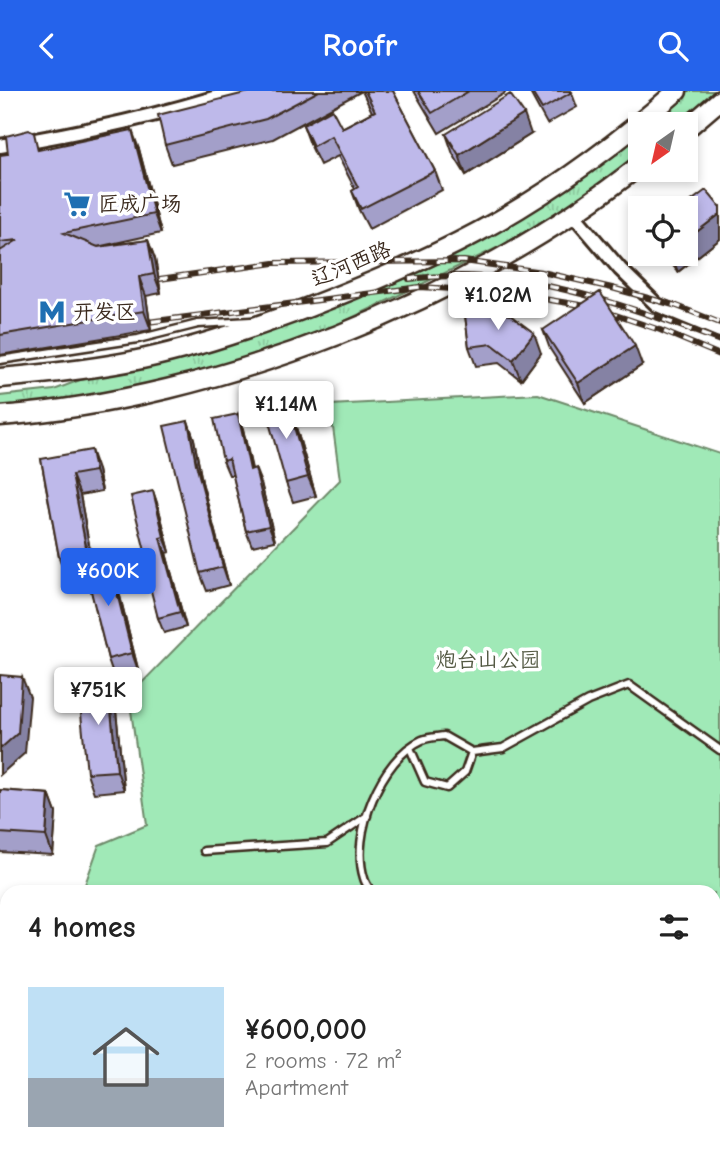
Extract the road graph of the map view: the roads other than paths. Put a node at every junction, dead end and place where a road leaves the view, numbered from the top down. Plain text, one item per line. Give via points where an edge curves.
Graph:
1 (236, 91) edge
2 (677, 91) edge
3 (720, 100) edge
4 (698, 118) edge
5 (0, 146) edge
6 (628, 174) edge
7 (573, 214) junction
8 (277, 319) junction
9 (720, 331) edge
10 (0, 360) edge
11 (0, 378) edge
12 (0, 416) edge
13 (410, 748) junction
14 (720, 750) edge
15 (472, 753) junction
16 (367, 816) junction
17 (204, 851) dead end
18 (367, 885) edge

1 - 5 street via 173,111
2 - 8 main road, 辽河西路 via 607,147 501,219 391,273
3 - 4 main road
6 - 7 main road
7 - 9 street via 657,305
7 - 12 main road via 449,285 285,355 147,393
8 - 10 lane via 198,324 138,339
8 - 11 main road, 辽河西路 via 215,341 141,359
13 - 15 lane via 444,736
13 - 15 lane via 425,782 447,787 465,772
13 - 16 lane via 400,755 371,799
14 - 15 lane via 629,685 588,701 503,748
16 - 17 lane via 327,843
16 - 18 lane via 361,845

